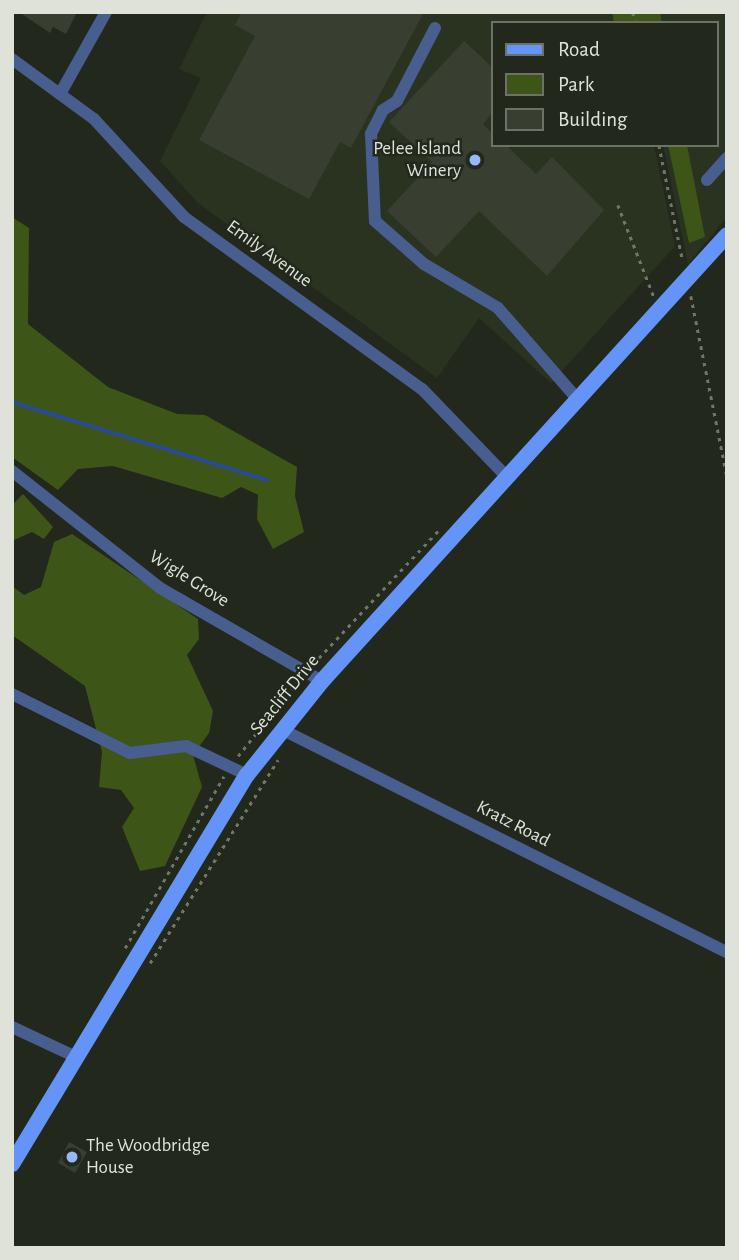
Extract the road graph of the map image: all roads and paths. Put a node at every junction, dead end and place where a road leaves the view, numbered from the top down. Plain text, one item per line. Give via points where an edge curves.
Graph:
1 (106, 12) edge
2 (435, 28) dead end
3 (12, 59) edge
4 (60, 94) junction
5 (659, 147) edge
6 (727, 158) edge
7 (707, 180) dead end
8 (618, 205) dead end
9 (727, 235) edge
10 (688, 279) junction
11 (663, 307) junction
12 (579, 401) junction
13 (12, 471) edge
14 (727, 475) edge
15 (507, 477) junction
16 (322, 681) junction
17 (12, 694) edge
18 (283, 730) junction
19 (247, 775) junction
20 (727, 952) edge
21 (130, 971) junction
22 (12, 1027) edge
23 (76, 1057) junction
24 (12, 1164) edge

1 - 4 street
2 - 12 street via 397,101 383,110 371,134 375,221 424,264 498,309
3 - 4 street, Emily Avenue
4 - 15 street, Emily Avenue via 94,119 184,217 422,389
5 - 10 path
6 - 7 street
8 - 11 path
9 - 10 main road, Seacliff Drive
10 - 11 main road, Seacliff Drive
10 - 14 path
11 - 12 main road, Seacliff Drive
12 - 15 main road, Seacliff Drive
13 - 16 street, Wigle Grove via 160,588
15 - 16 main road, Seacliff Drive
16 - 18 main road, Seacliff Drive
17 - 19 street via 130,753 186,746
18 - 19 main road, Seacliff Drive
18 - 20 street, Kratz Road
18 - 21 path via 278,762 201,889 155,961
19 - 21 main road, Seacliff Drive
21 - 23 main road, Seacliff Drive
22 - 23 street
23 - 24 main road, Seacliff Drive

